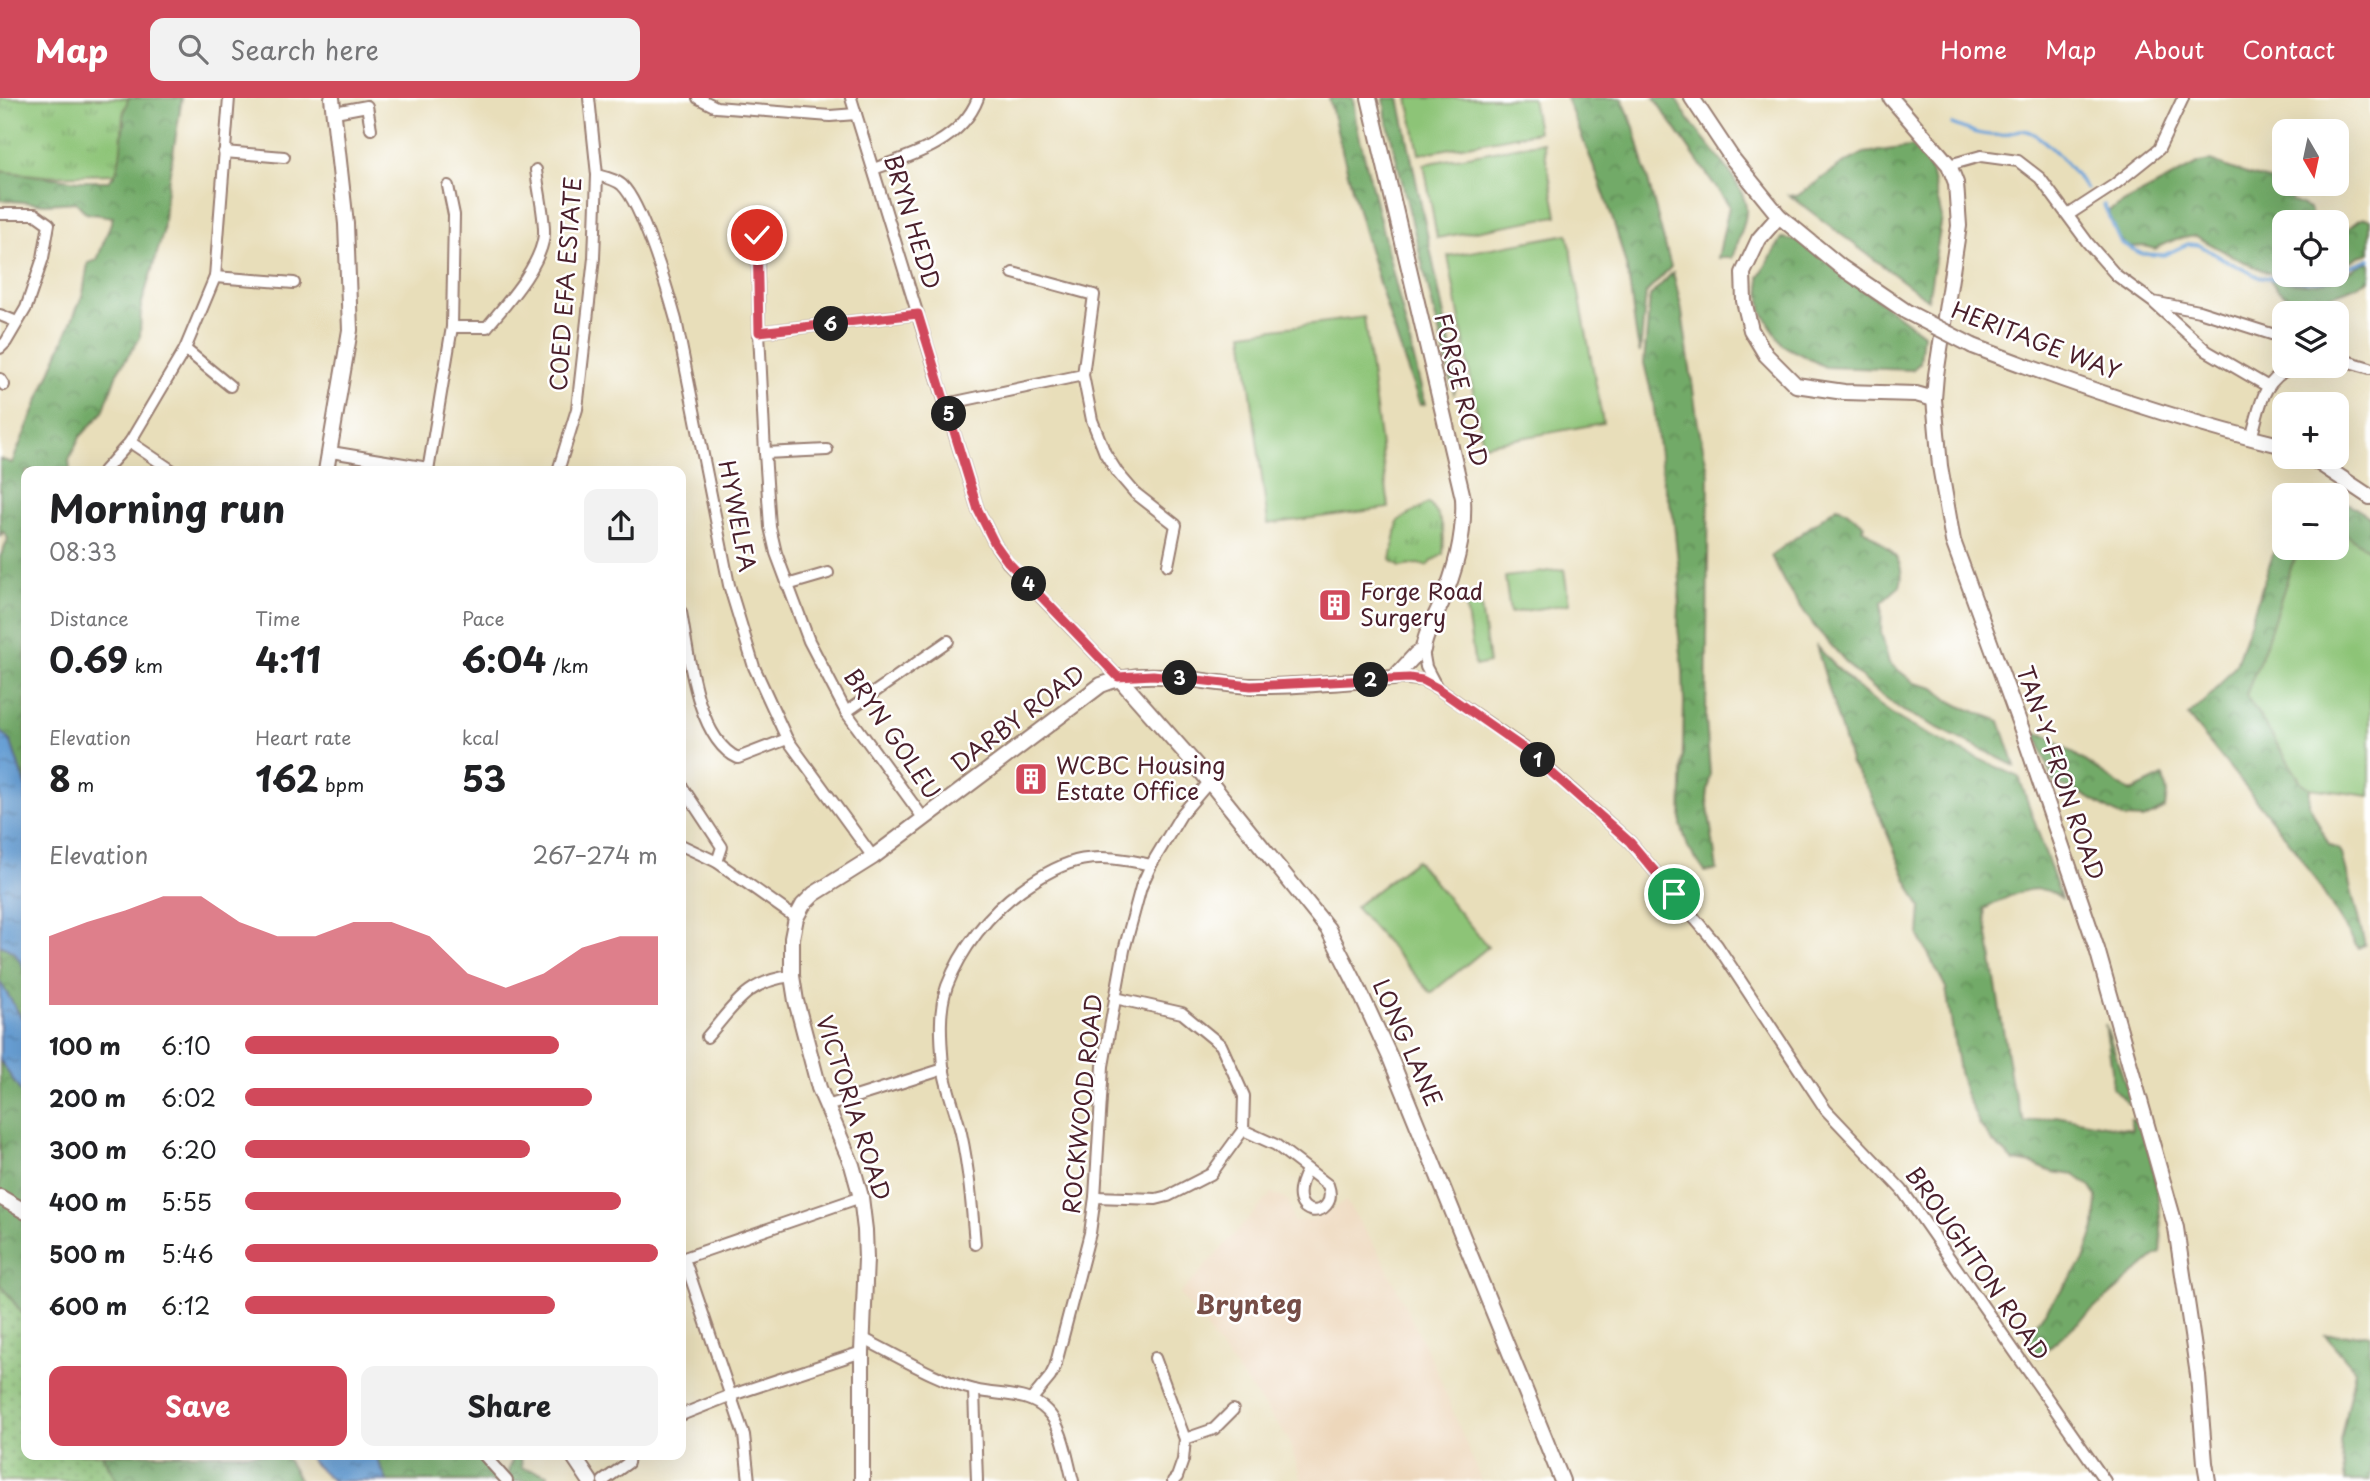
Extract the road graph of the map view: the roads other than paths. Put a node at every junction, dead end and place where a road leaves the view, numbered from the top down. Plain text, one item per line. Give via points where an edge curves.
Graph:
1 (229, 98) edge
2 (589, 98) edge
3 (698, 98) edge
4 (851, 98) edge
5 (978, 98) edge
6 (1369, 98) edge
7 (1692, 98) edge
8 (1893, 98) edge
9 (2183, 98) edge
10 (366, 102) edge
11 (334, 105) edge
12 (856, 114) junction
13 (371, 129) dead end
14 (224, 152) junction
15 (284, 157) dead end
16 (1949, 165) junction
17 (873, 169) junction
18 (536, 170) dead end
19 (597, 175) junction
20 (448, 186) dead end
21 (0, 214) edge
22 (2068, 215) junction
23 (1779, 216) junction
24 (757, 222) dead end
25 (1013, 272) dead end
26 (215, 277) junction
27 (294, 283) dead end
28 (2153, 302) junction
29 (918, 314) junction
30 (0, 315) edge
31 (17, 321) junction
32 (452, 327) junction
33 (759, 332) junction
34 (2272, 334) edge
35 (0, 348) edge
36 (185, 349) junction
37 (2349, 362) edge
38 (2370, 368) edge
39 (1083, 375) junction
40 (2275, 378) edge
41 (230, 386) dead end
42 (2266, 386) junction
43 (1934, 399) junction
44 (946, 404) junction
45 (2251, 439) junction
46 (130, 442) junction
47 (2272, 443) edge
48 (827, 450) dead end
49 (331, 452) junction
50 (765, 453) junction
51 (108, 466) edge
52 (166, 466) edge
53 (327, 466) edge
54 (411, 466) edge
55 (429, 466) edge
56 (560, 466) edge
57 (2328, 469) edge
58 (2370, 497) edge
59 (1168, 565) dead end
60 (828, 573) dead end
61 (787, 586) junction
62 (686, 641) edge
63 (948, 641) dead end
64 (1423, 650) junction
65 (1118, 677) junction
66 (1394, 678) junction
67 (1437, 688) junction
68 (846, 712) junction
69 (787, 739) junction
70 (1210, 781) junction
71 (686, 793) edge
72 (924, 820) junction
73 (686, 847) edge
74 (873, 857) junction
75 (717, 862) junction
76 (1151, 865) junction
77 (796, 918) junction
78 (792, 976) junction
79 (1115, 998) junction
80 (707, 1037) dead end
81 (944, 1069) junction
82 (827, 1107) junction
83 (1244, 1130) junction
84 (1307, 1170) dead end
85 (0, 1197) edge
86 (861, 1197) junction
87 (1095, 1197) junction
88 (21, 1209) edge
89 (975, 1244) dead end
90 (686, 1258) edge
91 (686, 1271) edge
92 (862, 1345) junction
93 (1155, 1358) dead end
94 (974, 1390) junction
95 (729, 1396) junction
96 (1031, 1400) junction
97 (1233, 1410) dead end
98 (686, 1413) edge
99 (1185, 1439) junction
100 (489, 1460) edge
101 (576, 1460) edge
102 (628, 1460) edge
103 (507, 1481) edge
104 (590, 1481) edge
105 (603, 1481) edge
106 (749, 1481) edge
107 (862, 1481) edge
108 (977, 1481) edge
109 (1073, 1481) edge
110 (1173, 1481) edge
111 (1562, 1481) edge
112 (2105, 1481) edge
113 (2208, 1481) edge

1 - 14 street
2 - 19 street, COED EFA ESTATE
3 - 12 street via 716,107
4 - 12 street, BRYN HEDD
5 - 17 street via 963,121 938,144
6 - 64 street, FORGE ROAD via 1463,498 1460,550
7 - 23 street, HERITAGE WAY
8 - 16 street, TAN-Y-FRON ROAD
9 - 22 street via 2159,149
10 - 11 street
10 - 13 street
11 - 49 street via 346,224 350,330
12 - 17 street, BRYN HEDD
14 - 15 street
14 - 26 street
16 - 22 street via 1981,156 2018,161 2040,178
16 - 43 street, TAN-Y-FRON ROAD via 1956,183 1959,226
17 - 29 street, BRYN HEDD
18 - 32 street via 544,236 532,266 487,327
19 - 56 street, COED EFA ESTATE via 581,381
19 - 69 street, HYWELFA via 623,186 664,278 677,320 729,585 754,667
20 - 32 street via 454,215
21 - 31 street via 35,214 49,224 43,258
22 - 28 street via 2116,275
23 - 43 street via 1759,239 1744,273 1751,330 1766,355 1796,385
23 - 45 street, HERITAGE WAY, bridge via 1841,267 1907,312 1973,346 2068,382
24 - 33 street, BRYN GOLEU
25 - 39 street via 1094,295
26 - 27 street
26 - 36 street
28 - 34 street
28 - 42 street via 2207,351
29 - 33 street
29 - 44 street, BRYN HEDD
30 - 31 street
31 - 35 street
32 - 55 street
33 - 50 street, BRYN GOLEU
36 - 41 street
36 - 46 street
37 - 38 street
39 - 44 street
39 - 59 street via 1092,421 1105,453 1135,493 1176,524
40 - 42 street
42 - 45 street
43 - 113 street, TAN-Y-FRON ROAD via 1953,541 2097,949 2176,1228
44 - 65 street, BRYN HEDD via 978,510 995,544
45 - 47 street, HERITAGE WAY
46 - 51 street
46 - 52 street
48 - 50 street
49 - 53 street
49 - 54 street
50 - 61 street, BRYN GOLEU via 770,527
57 - 58 street
60 - 61 street
61 - 68 street, BRYN GOLEU via 808,641
62 - 69 street via 692,677 712,735 726,753 738,758
63 - 68 street
64 - 66 street, FORGE ROAD
64 - 67 street
65 - 66 street, DARBY ROAD via 1153,675 1251,686
65 - 70 street, LONG LANE
65 - 72 street, DARBY ROAD via 1089,692
66 - 67 street, BROUGHTON ROAD via 1422,680
67 - 112 street, BROUGHTON ROAD via 1526,750 1630,842 1717,945 1826,1110 1902,1190
68 - 72 street, BRYN GOLEU
69 - 74 street, HYWELFA
70 - 76 street, ROCKWOOD ROAD via 1181,815
70 - 111 street, LONG LANE via 1328,929 1359,990
71 - 75 street via 722,847
72 - 74 street, DARBY ROAD
73 - 75 street
74 - 77 street, DARBY ROAD via 814,894
75 - 77 street
76 - 79 street, ROCKWOOD ROAD via 1141,887
76 - 81 street via 1121,858 1081,858 1042,875 1003,903 970,943 947,987 941,1020
77 - 78 street, VICTORIA ROAD
78 - 80 street via 771,978 746,992
78 - 82 street, VICTORIA ROAD via 818,1088
79 - 83 street via 1182,1013 1222,1045 1244,1096
79 - 87 street, ROCKWOOD ROAD via 1103,1066
81 - 82 street
81 - 89 street via 969,1179
82 - 86 street, VICTORIA ROAD
83 - 84 street via 1276,1146
83 - 87 street via 1211,1174 1168,1196
85 - 88 street
86 - 90 street
86 - 92 street, VICTORIA ROAD via 866,1259
87 - 96 street, ROCKWOOD ROAD via 1085,1257 1055,1367
91 - 95 street
92 - 94 street
92 - 95 street
92 - 107 street, VICTORIA ROAD
93 - 99 street
94 - 96 street
94 - 108 street
95 - 98 street
95 - 106 street via 744,1435
96 - 109 street via 1044,1407 1058,1426
97 - 99 street via 1214,1429
99 - 110 street via 1183,1460
100 - 103 street
101 - 104 street
102 - 105 street

